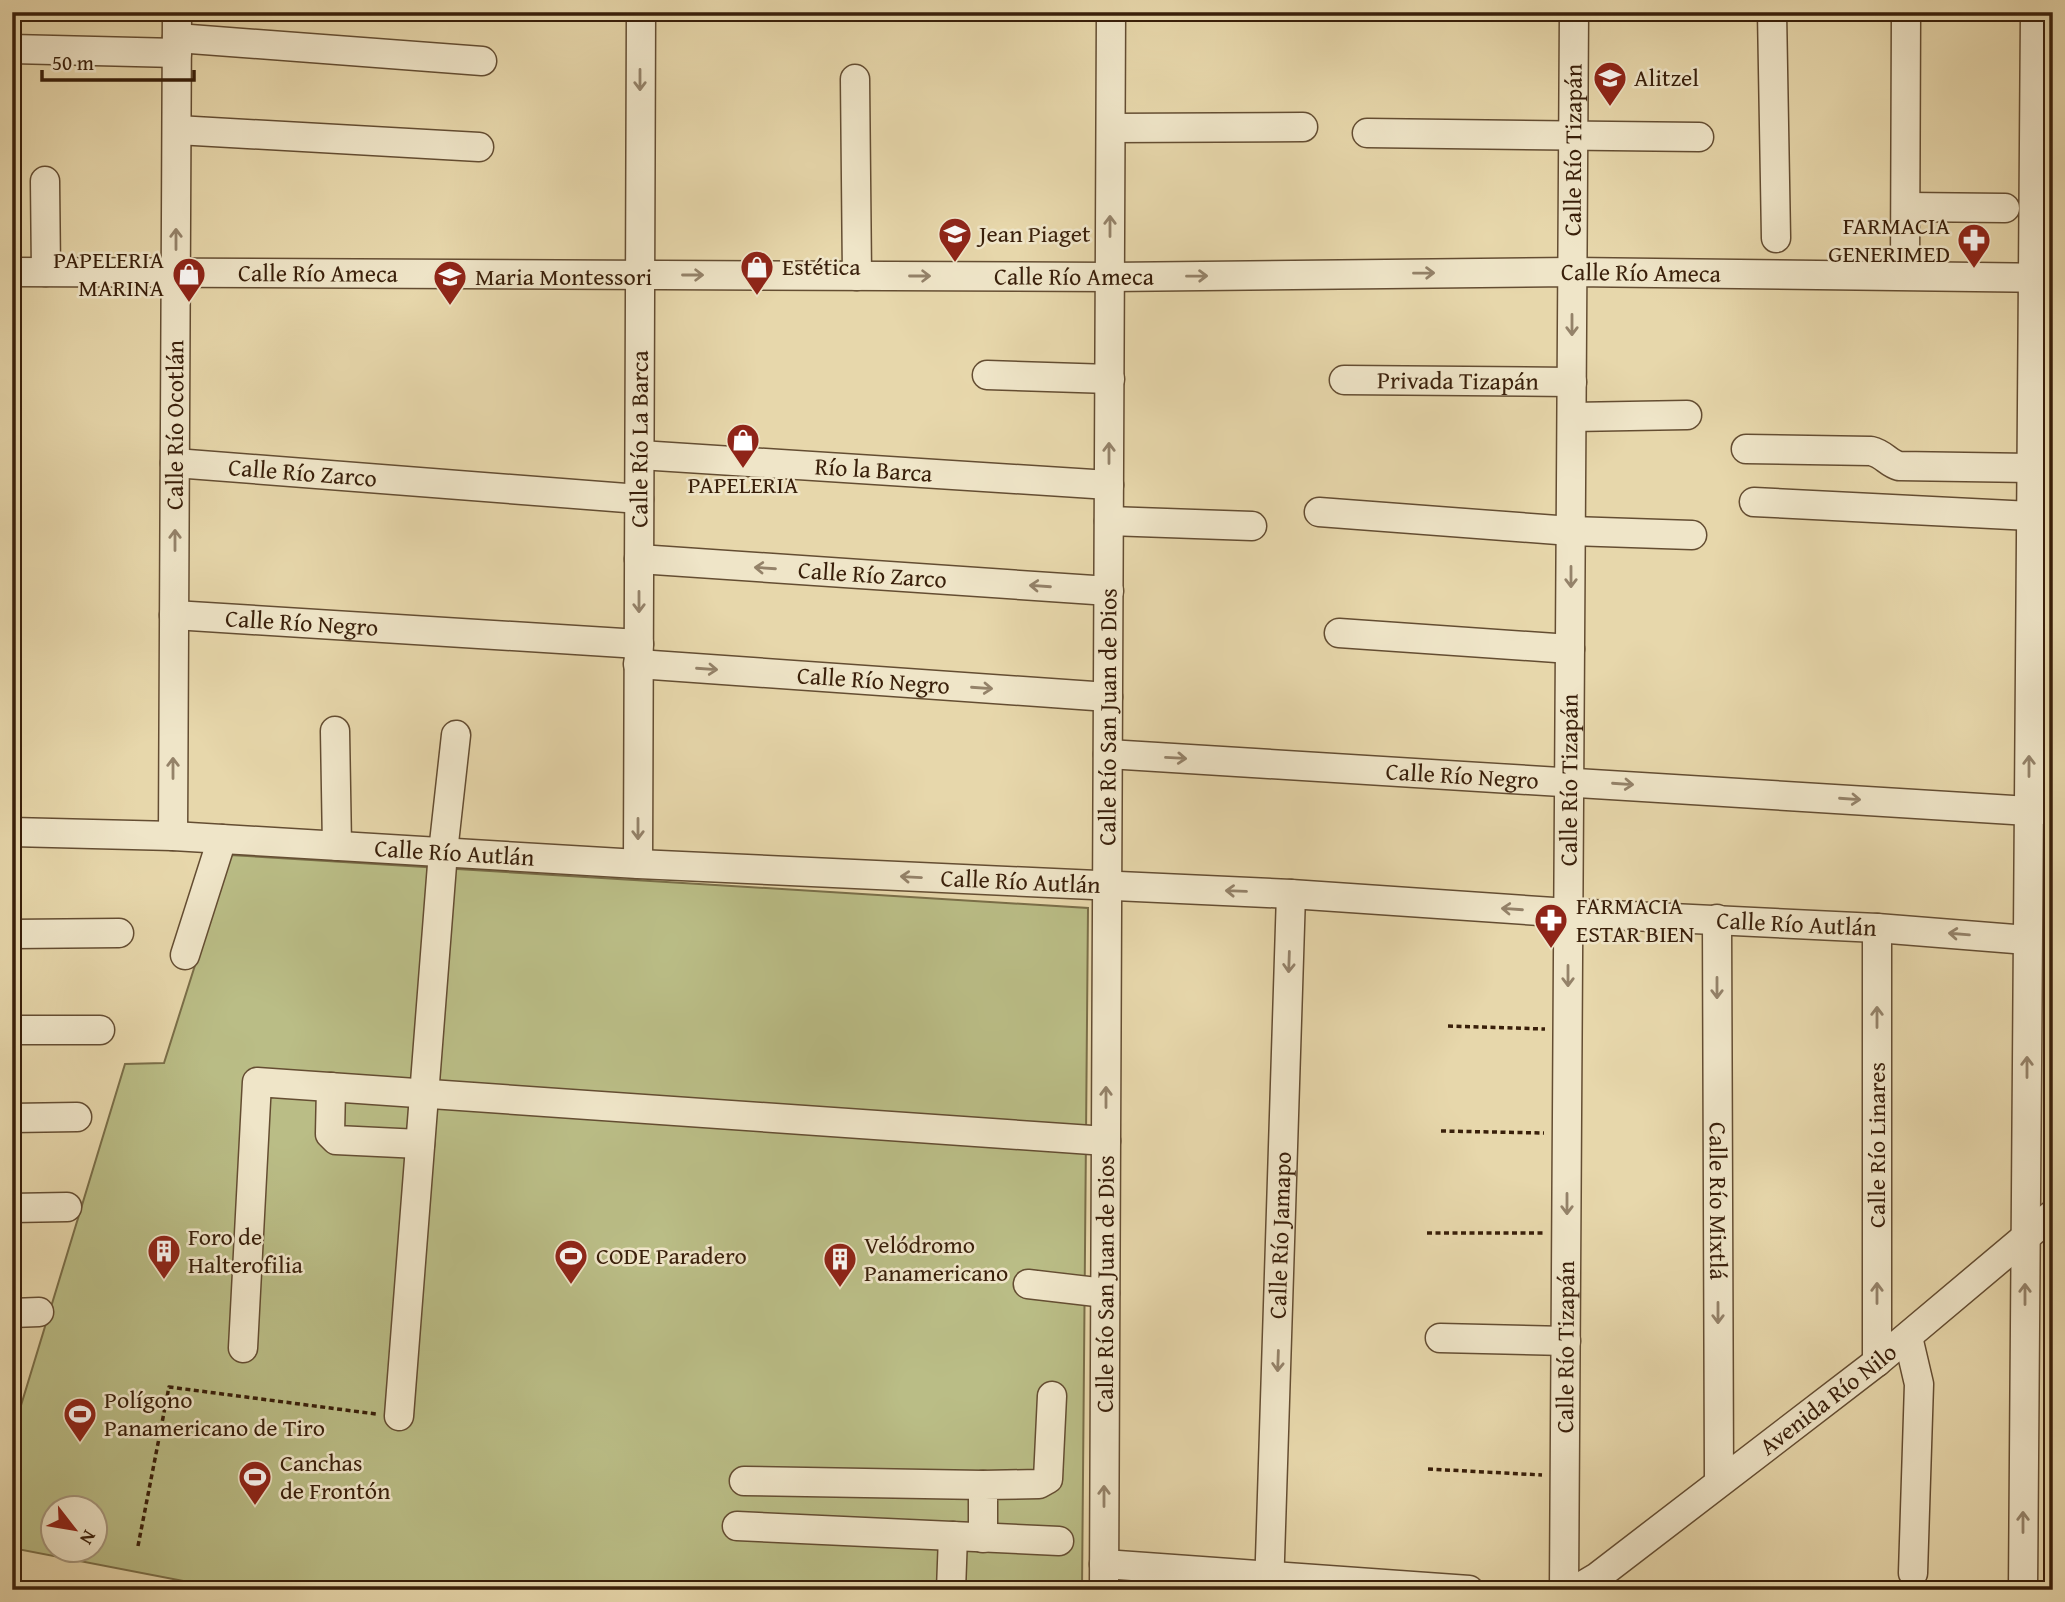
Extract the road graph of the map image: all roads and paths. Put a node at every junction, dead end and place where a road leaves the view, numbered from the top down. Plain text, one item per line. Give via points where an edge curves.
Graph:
1 (641, 12) edge
2 (1111, 12) edge
3 (1574, 12) edge
4 (1772, 12) edge
5 (1906, 12) edge
6 (2035, 12) edge
7 (177, 34) edge
8 (12, 49) edge
9 (482, 61) dead end
10 (2043, 62) edge
11 (855, 79) dead end
12 (1303, 127) dead end
13 (1111, 128) junction
14 (177, 130) junction
15 (1367, 133) dead end
16 (1574, 135) junction
17 (1699, 136) dead end
18 (478, 147) dead end
19 (45, 181) dead end
20 (1907, 207) junction
21 (2005, 208) dead end
22 (1776, 238) dead end
23 (12, 272) edge
24 (46, 272) junction
25 (1573, 272) junction
26 (176, 273) junction
27 (640, 274) junction
28 (1905, 275) junction
29 (857, 276) junction
30 (1110, 277) junction
31 (2043, 278) edge
32 (987, 375) dead end
33 (1110, 379) junction
34 (1344, 380) dead end
35 (1572, 382) junction
36 (1688, 415) dead end
37 (1572, 417) junction
38 (1746, 449) dead end
39 (639, 455) junction
40 (175, 464) junction
41 (2031, 468) junction
42 (1109, 485) junction
43 (639, 499) junction
44 (1754, 502) dead end
45 (1319, 512) dead end
46 (2031, 516) junction
47 (1109, 521) junction
48 (1252, 526) dead end
49 (1571, 531) junction
50 (1692, 535) dead end
51 (639, 559) junction
52 (1108, 591) junction
53 (174, 614) junction
54 (1339, 633) dead end
55 (1570, 649) junction
56 (639, 654) junction
57 (1108, 697) junction
58 (335, 730) dead end
59 (456, 735) dead end
60 (1108, 754) junction
61 (1569, 780) junction
62 (2041, 810) edge
63 (12, 832) edge
64 (173, 836) junction
65 (222, 839) junction
66 (337, 846) junction
67 (443, 852) junction
68 (638, 864) junction
69 (1107, 886) junction
70 (1291, 894) junction
71 (1569, 913) junction
72 (1717, 919) junction
73 (1877, 928) junction
74 (119, 933) dead end
75 (12, 934) edge
76 (2028, 940) junction
77 (185, 956) dead end
78 (1448, 1026) dead end
79 (1568, 1029) junction
80 (12, 1030) edge
81 (100, 1030) dead end
82 (331, 1087) junction
83 (425, 1093) junction
84 (77, 1117) dead end
85 (12, 1118) edge
86 (1441, 1131) dead end
87 (1567, 1133) junction
88 (1106, 1141) junction
89 (420, 1144) junction
90 (67, 1207) dead end
91 (12, 1208) edge
92 (2053, 1214) edge
93 (1427, 1233) dead end
94 (1567, 1233) junction
95 (2025, 1235) junction
96 (1028, 1284) dead end
97 (1105, 1293) junction
98 (1908, 1336) junction
99 (1440, 1338) dead end
100 (1566, 1340) junction
101 (243, 1348) dead end
102 (1877, 1362) junction
103 (1052, 1396) dead end
104 (399, 1416) joint
105 (1428, 1469) dead end
106 (1565, 1476) junction
107 (744, 1482) dead end
108 (1719, 1482) junction
109 (983, 1485) junction
110 (737, 1526) dead end
111 (953, 1536) junction
112 (983, 1538) junction
113 (1059, 1541) dead end
114 (138, 1546) dead end
115 (1913, 1573) dead end
116 (1104, 1577) edge
117 (1270, 1584) edge
118 (1321, 1585) edge
119 (1587, 1586) edge
120 (959, 1589) edge
121 (1469, 1590) edge
122 (1564, 1590) edge
123 (2022, 1590) edge

1 -> 27 street, Calle Río La Barca
2 - 13 street, Calle Río San Juan de Dios
3 - 16 street, Calle Río Tizapán
4 - 22 street
5 - 20 street
6 - 10 street
7 - 8 street
7 - 9 street
7 - 14 street, Calle Río Ocotlán
10 - 31 street
11 - 29 street
12 - 13 street
30 -> 13 street, Calle Río San Juan de Dios
14 - 18 street
26 -> 14 street, Calle Río Ocotlán
15 - 16 street
16 - 17 street
16 - 25 street, Calle Río Tizapán
19 - 24 street
20 - 21 street
20 - 28 street
23 - 24 street, Calle Río Ameca
24 - 26 street, Calle Río Ameca
25 - 28 street, Calle Río Ameca
30 -> 25 street, Calle Río Ameca
25 -> 35 street, Calle Río Tizapán
26 - 27 street, Calle Río Ameca
26 - 40 street, Calle Río Ocotlán
27 -> 29 street, Calle Río Ameca
27 - 39 street, Calle Río La Barca
28 - 31 street, Calle Río Ameca
29 -> 30 street, Calle Río Ameca
30 - 33 street, Calle Río San Juan de Dios
31 - 41 street
32 - 33 street
42 -> 33 street, Calle Río San Juan de Dios
34 - 35 street, Privada Tizapán
35 - 37 street, Calle Río Tizapán
36 - 37 street
37 - 49 street, Calle Río Tizapán
38 - 41 street via 1871,452 1883,454 1899,466
39 - 42 street, Río la Barca
39 - 43 street, Calle Río La Barca
40 - 43 street, Calle Río Zarco
53 -> 40 street, Calle Río Ocotlán
41 - 46 street
42 - 47 street, Calle Río San Juan de Dios
43 - 51 street, Calle Río La Barca
44 - 46 street
45 - 49 street
62 -> 46 street
47 - 48 street
47 - 52 street, Calle Río San Juan de Dios
49 - 50 street
49 -> 55 street, Calle Río Tizapán
52 -> 51 street, Calle Río Zarco
51 -> 56 street, Calle Río La Barca
52 - 57 street, Calle Río San Juan de Dios
53 - 56 street, Calle Río Negro
64 -> 53 street, Calle Río Ocotlán
54 - 55 street
55 - 61 street, Calle Río Tizapán
56 -> 57 street, Calle Río Negro
56 -> 68 street, Calle Río La Barca
57 - 60 street, Calle Río San Juan de Dios
58 - 66 street
59 - 67 street
60 -> 61 street, Calle Río Negro
60 - 69 street, Calle Río San Juan de Dios
61 -> 62 street, Calle Río Negro
61 - 71 street, Calle Río Tizapán
62 - 76 street
63 - 64 street, Calle Río Autlán
64 - 65 street, Calle Río Autlán
65 - 66 street, Calle Río Autlán
65 - 77 street
66 - 67 street, Calle Río Autlán
67 - 68 street, Calle Río Autlán
67 - 83 street
69 -> 68 street, Calle Río Autlán
70 -> 69 street, Calle Río Autlán
88 -> 69 street, Calle Río San Juan de Dios
71 -> 70 street, Calle Río Autlán
70 -> 117 street, Calle Río Jamapo
71 - 72 street, Calle Río Autlán
71 -> 79 street, Calle Río Tizapán
72 - 73 street, Calle Río Autlán
72 -> 108 street, Calle Río Mixtlá
76 -> 73 street, Calle Río Autlán
102 -> 73 street, Calle Río Linares
74 - 75 street
95 -> 76 street
78 - 79 path
79 - 87 street, Calle Río Tizapán
80 - 81 street
82 - 83 street
82 - 89 street via 330,1134 336,1140
82 - 101 street via 257,1082
83 - 88 street
83 - 89 street
84 - 85 street
86 - 87 path
87 -> 94 street, Calle Río Tizapán
88 - 97 street, Calle Río San Juan de Dios
89 - 104 street
90 - 91 street
92 - 95 street, Avenida Río Nilo
93 - 94 path
94 - 100 street, Calle Río Tizapán
95 - 98 street, Avenida Río Nilo
123 -> 95 street
96 - 97 street
116 -> 97 street, Calle Río San Juan de Dios
98 - 102 street, Avenida Río Nilo
98 - 115 street via 1919,1384
99 - 100 street
100 - 106 street, Calle Río Tizapán
102 - 108 street, Avenida Río Nilo
103 - 109 street via 1046,1482
104 - 114 path via 169,1387
105 - 106 path
106 - 122 street, Calle Río Tizapán
107 - 109 street
108 - 119 street, Avenida Río Nilo
109 - 112 street
110 - 111 street
111 - 112 street
111 - 120 street
112 - 113 street
116 - 117 street
117 - 118 street
118 - 121 street

